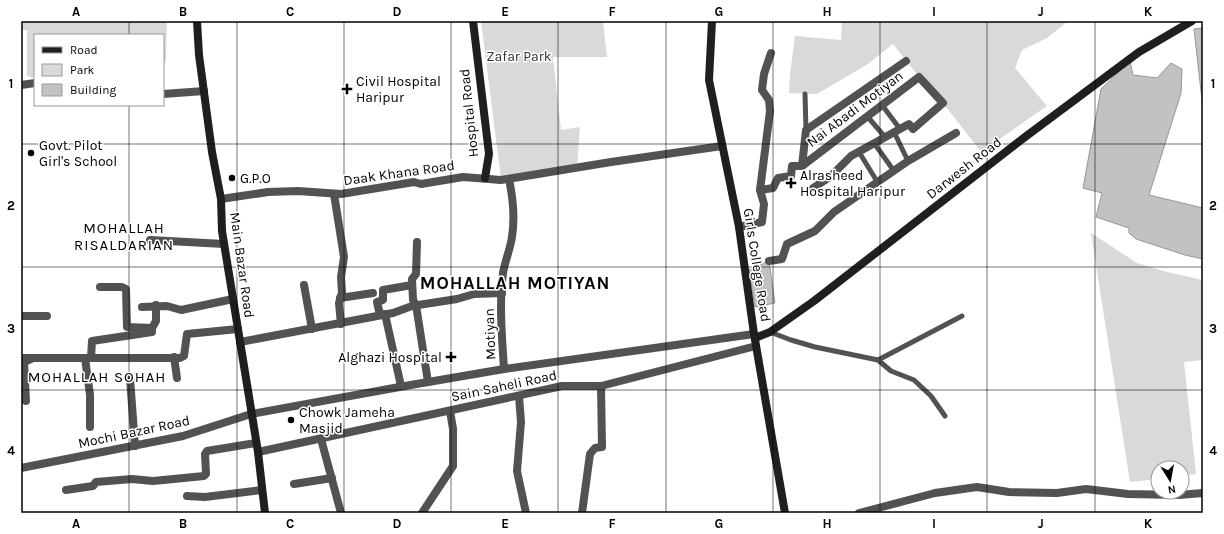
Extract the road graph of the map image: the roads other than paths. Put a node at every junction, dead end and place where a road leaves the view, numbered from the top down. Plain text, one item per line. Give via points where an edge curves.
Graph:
1 (198, 21) edge
2 (472, 21) edge
3 (712, 21) edge
4 (1192, 21) edge
5 (771, 53) dead end
6 (906, 61) dead end
7 (34, 83) edge
8 (21, 85) edge
9 (204, 91) junction
10 (164, 94) edge
11 (805, 94) dead end
12 (882, 106) junction
13 (867, 116) junction
14 (806, 130) junction
15 (897, 130) junction
16 (956, 133) dead end
17 (884, 137) junction
18 (874, 143) junction
19 (722, 146) junction
20 (859, 152) junction
21 (908, 161) junction
22 (802, 166) junction
23 (894, 171) junction
24 (485, 178) junction
25 (509, 179) junction
26 (878, 183) junction
27 (813, 188) dead end
28 (760, 190) junction
29 (334, 194) junction
30 (221, 199) junction
31 (740, 228) junction
32 (150, 240) dead end
33 (417, 242) dead end
34 (224, 244) junction
35 (769, 261) dead end
36 (304, 285) dead end
37 (412, 285) junction
38 (100, 287) dead end
39 (373, 293) dead end
40 (502, 293) junction
41 (340, 298) junction
42 (233, 300) junction
43 (156, 305) junction
44 (416, 305) junction
45 (142, 307) dead end
46 (382, 315) junction
47 (21, 316) edge
48 (47, 316) dead end
49 (962, 316) dead end
50 (341, 324) junction
51 (152, 328) junction
52 (238, 329) junction
53 (312, 329) junction
54 (770, 332) junction
55 (755, 340) junction
56 (240, 342) junction
57 (174, 357) junction
58 (21, 358) edge
59 (88, 358) junction
60 (31, 359) junction
61 (878, 360) junction
62 (504, 369) junction
63 (130, 378) dead end
64 (177, 378) dead end
65 (428, 382) junction
66 (401, 386) junction
67 (601, 386) junction
68 (519, 396) junction
69 (26, 401) dead end
70 (450, 411) junction
71 (251, 414) junction
72 (945, 416) dead end
73 (90, 427) dead end
74 (320, 439) junction
75 (256, 443) junction
76 (135, 446) junction
77 (258, 452) junction
78 (21, 468) edge
79 (332, 478) junction
80 (294, 484) dead end
81 (66, 490) dead end
82 (262, 490) junction
83 (1203, 493) edge
84 (187, 496) dead end
85 (265, 513) edge
86 (341, 513) edge
87 (422, 513) edge
88 (526, 513) edge
89 (582, 513) edge
90 (785, 513) edge
91 (859, 513) edge

1 - 9 main road, Main Bazar Road
2 - 24 main road, Hospital Road via 489,154
3 - 19 main road, Girls College Road via 708,80
4 - 54 main road, Darwesh Road via 1139,52 1093,85
5 - 28 street via 762,90 769,100 770,111
6 - 14 street, Nai Abadi Motiyan
7 - 8 street
9 - 10 street
9 - 30 main road, Main Bazar Road
11 - 14 lane
12 - 13 street, Nai Abadi Motiyan
12 - 15 lane
12 - 15 street, Nai Abadi Motiyan via 919,77 943,103 914,129 909,124
13 - 17 lane
13 - 22 street, Nai Abadi Motiyan
14 - 22 street, Nai Abadi Motiyan
15 - 17 street, Nai Abadi Motiyan
15 - 21 lane
16 - 21 street
17 - 18 street, Nai Abadi Motiyan
18 - 20 street, Nai Abadi Motiyan
18 - 23 lane
19 - 25 street, Daak Khana Road
19 - 31 main road, Girls College Road
20 - 26 lane
20 - 27 street, Nai Abadi Motiyan
21 - 23 street
22 - 28 street, Nai Abadi Motiyan via 792,166 791,176 778,178 773,188
23 - 26 street
24 - 25 street, Daak Khana Road
24 - 29 street, Daak Khana Road via 477,180 463,177 422,184 414,182
25 - 40 street, Motiyan via 514,212 512,238 503,272
26 - 35 street via 834,212 815,231 787,244 782,259
28 - 31 street via 764,204 762,222
29 - 30 street, Daak Khana Road via 268,192
29 - 41 street via 344,257
30 - 34 main road, Main Bazar Road
31 - 55 main road, Girls College Road
32 - 34 street
33 - 37 street via 416,274 412,278
34 - 42 main road, Main Bazar Road
36 - 53 street
37 - 44 street
37 - 46 street via 383,290 383,300 378,302
38 - 51 street via 126,289 127,327
39 - 41 street
40 - 44 street via 474,294
40 - 62 street, Motiyan via 500,324
41 - 50 street via 338,303
42 - 43 street via 181,310
42 - 52 main road, Main Bazar Road
43 - 45 street
43 - 51 street via 156,321
44 - 46 street
44 - 65 street
46 - 50 street
46 - 66 street
47 - 48 street
49 - 61 lane
50 - 53 street
51 - 59 street via 151,333 92,341
52 - 56 main road, Main Bazar Road
52 - 57 street via 187,334 184,356
53 - 56 street
54 - 55 main road, Darwesh Road
54 - 61 lane via 815,347
55 - 62 street, Sain Saheli Road
55 - 67 street, Sain Saheli Road
55 - 90 main road, Girls College Road
56 - 71 main road, Main Bazar Road
57 - 59 street
57 - 64 street
58 - 60 street
59 - 60 street
59 - 73 street
60 - 69 street via 24,362
61 - 72 lane via 891,370 914,380 931,396
62 - 65 street, Sain Saheli Road
63 - 76 street
65 - 66 street, Sain Saheli Road
66 - 71 street, Sain Saheli Road
67 - 68 street, Sain Saheli Road via 562,386
67 - 89 street via 602,447 595,448 590,454
68 - 70 street, Sain Saheli Road
68 - 88 street via 521,422 517,470
70 - 74 street, Sain Saheli Road
70 - 87 street via 453,466
71 - 75 main road, Main Bazar Road
71 - 76 street, Mochi Bazar Road via 183,436
74 - 77 street, Sain Saheli Road
74 - 79 street
75 - 77 main road, Main Bazar Road
75 - 81 street via 207,451 204,476 153,481 132,479 96,482 93,486
76 - 78 street, Mochi Bazar Road
77 - 82 main road, Main Bazar Road
79 - 80 street
79 - 86 street
82 - 84 street via 205,497
82 - 85 main road, Main Bazar Road
83 - 91 street via 1128,494 1086,489 1009,492 977,487 935,493

